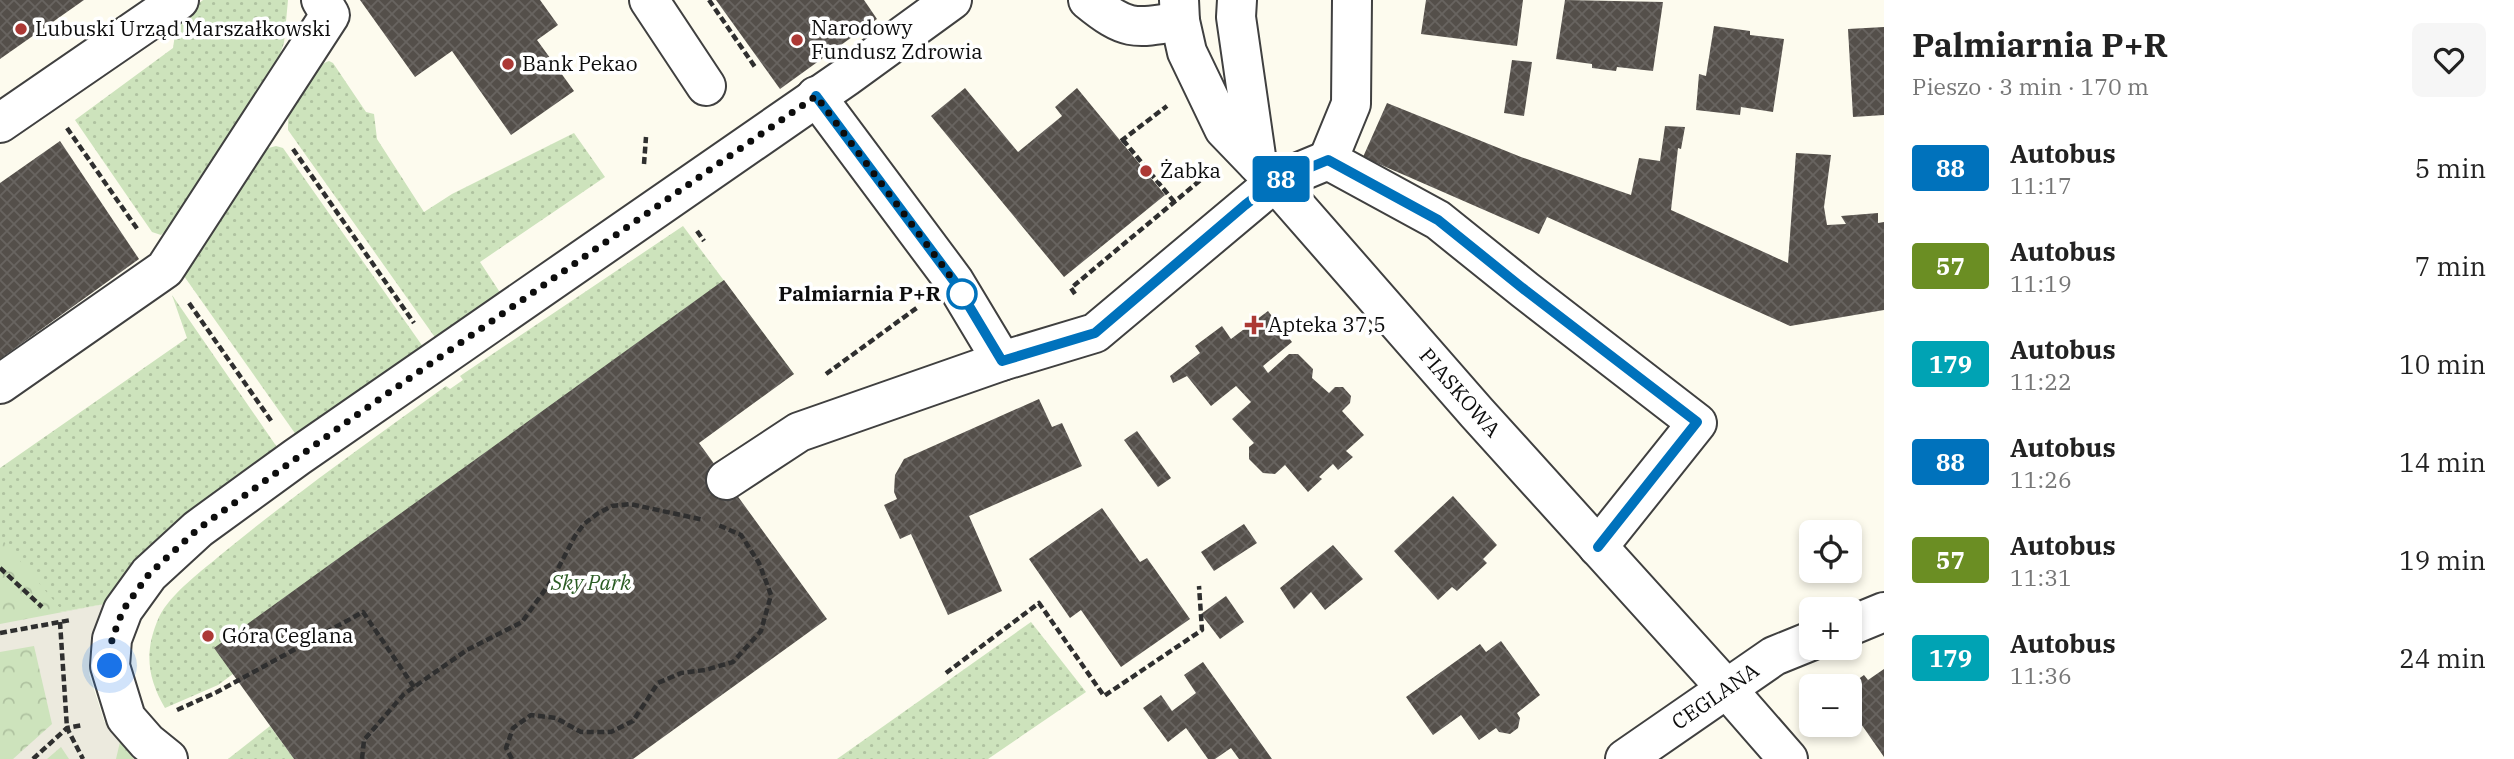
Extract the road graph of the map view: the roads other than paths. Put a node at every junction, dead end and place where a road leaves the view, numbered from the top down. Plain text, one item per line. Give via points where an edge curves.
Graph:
1 (179, 0) edge
2 (321, 0) edge
3 (649, 0) edge
4 (952, 0) edge
5 (1088, 0) edge
6 (1237, 0) edge
7 (1352, 0) edge
8 (1180, 11) edge
9 (706, 86) dead end
10 (816, 96) junction
11 (0, 123) edge
12 (1328, 160) junction
13 (1266, 172) junction
14 (1002, 361) junction
15 (0, 384) edge
16 (726, 480) dead end
17 (1598, 547) junction
18 (1884, 612) edge
19 (1862, 621) edge
20 (1799, 647) edge
21 (1726, 688) junction
22 (168, 759) edge
23 (1625, 759) edge
24 (1788, 759) edge

1 - 11 street
2 - 15 street via 330,15 165,269
3 - 9 street
4 - 10 street
5 - 8 street via 1110,18 1139,28
6 - 13 street via 1236,18
7 - 12 street via 1351,104
8 - 13 street, PIASKOWA via 1187,52 1224,129
10 - 14 street via 954,281
10 - 22 street via 198,529 149,574 123,610 112,639 110,666 126,718
12 - 13 street
12 - 17 street via 1438,220 1697,422
13 - 14 street via 1245,205 1095,333
13 - 17 street, PIASKOWA
14 - 16 street via 799,432
17 - 21 street, PIASKOWA
18 - 19 street
20 - 21 street, CEGLANA via 1774,656
21 - 23 street, CEGLANA
21 - 24 street, PIASKOWA

